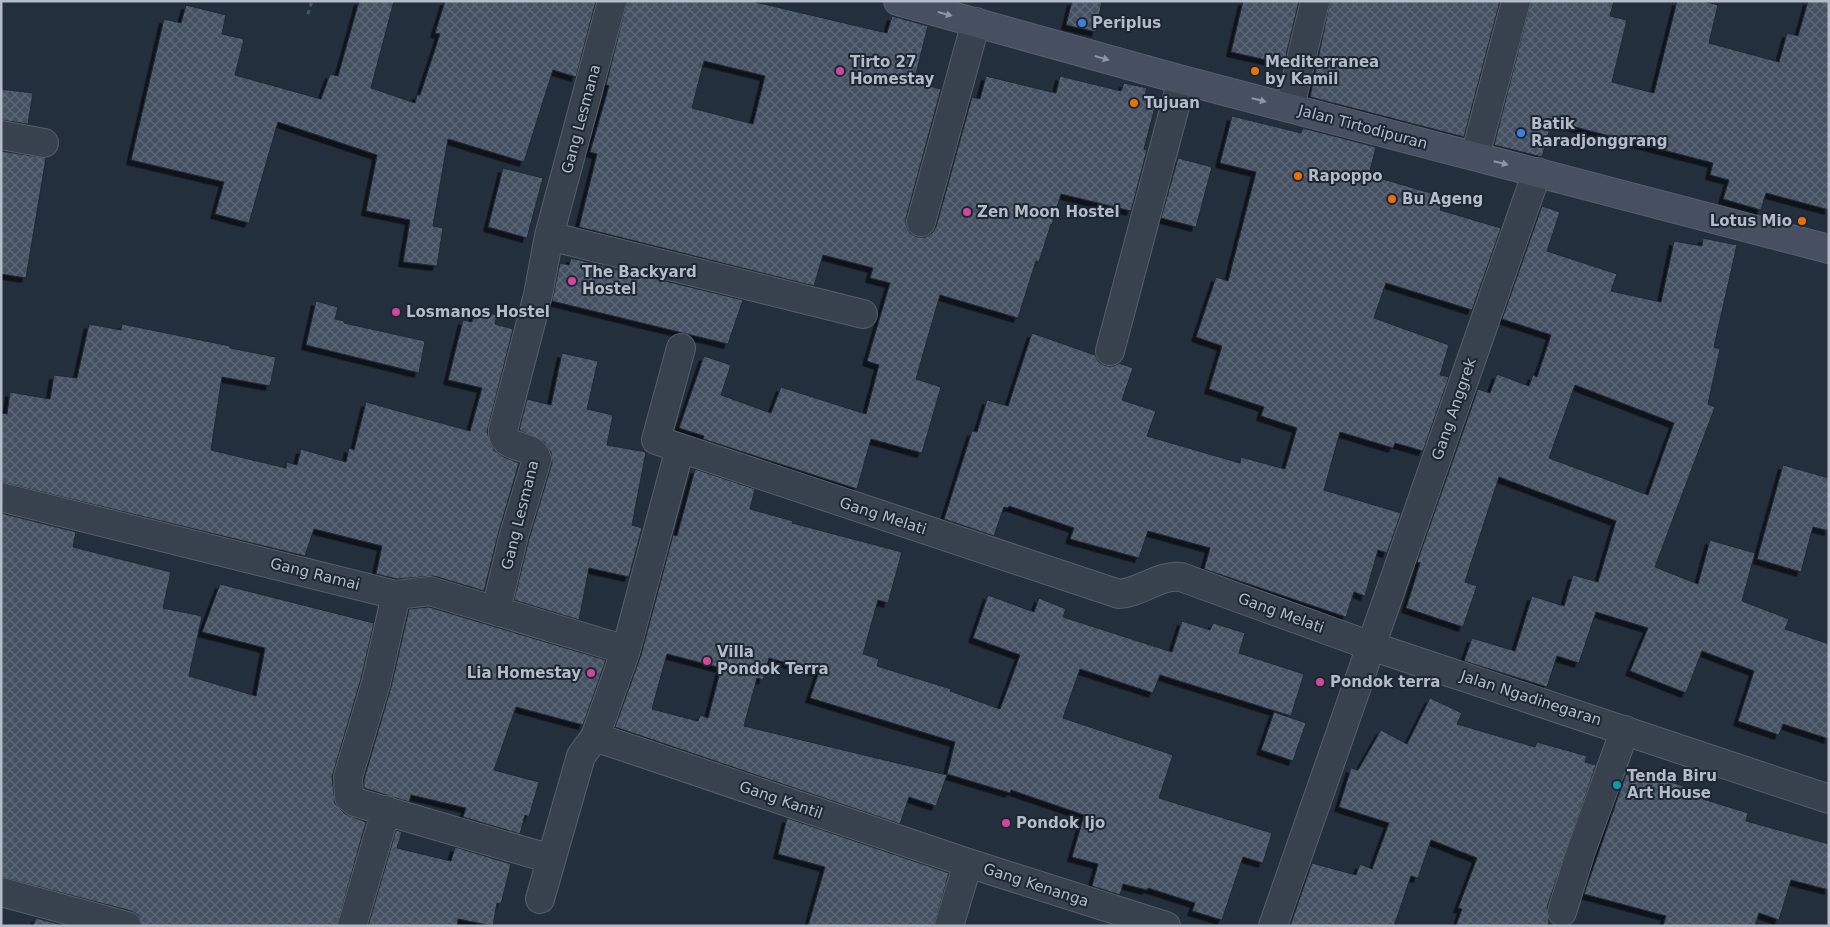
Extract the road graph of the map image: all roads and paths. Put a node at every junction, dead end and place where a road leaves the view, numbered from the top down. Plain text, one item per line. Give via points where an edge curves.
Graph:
1 (312, 1) edge
2 (612, 1) edge
3 (1315, 1) edge
4 (1516, 1) edge
5 (907, 2) edge
6 (308, 14) dead end
7 (976, 22) junction
8 (1182, 80) junction
9 (1290, 107) junction
10 (1, 135) edge
11 (44, 143) dead end
12 (1475, 156) junction
13 (1537, 172) junction
14 (920, 222) dead end
15 (549, 236) junction
16 (1829, 249) edge
17 (863, 314) dead end
18 (681, 348) dead end
19 (1110, 351) dead end
20 (680, 448) junction
21 (1, 497) edge
22 (396, 595) junction
23 (496, 610) junction
24 (1371, 646) junction
25 (626, 650) junction
26 (1625, 730) junction
27 (594, 737) junction
28 (1829, 799) edge
29 (386, 810) junction
30 (552, 859) junction
31 (968, 863) junction
32 (1, 892) edge
33 (540, 899) dead end
34 (1562, 912) dead end
35 (127, 926) edge
36 (352, 926) edge
37 (948, 926) edge
38 (1166, 926) edge
39 (1273, 926) edge

1 - 6 path
2 - 15 street, Gang Lesmana
3 - 9 street
4 - 12 street
5 -> 7 street, Jalan Tirtodipuran
7 -> 8 street, Jalan Tirtodipuran
7 - 14 street
8 -> 9 street, Jalan Tirtodipuran
8 - 19 street
9 - 12 street, Jalan Tirtodipuran
10 - 11 street
12 -> 13 street, Jalan Tirtodipuran
13 - 16 street, Jalan Tirtodipuran
13 - 24 street, Gang Anggrek
15 - 17 street
15 - 23 street, Gang Lesmana via 538,295 502,436 506,441 533,452 537,458
18 - 20 street, Gang Melati via 656,440
20 - 24 street, Gang Melati via 1119,594 1136,591 1167,577 1181,577
20 - 25 street
21 - 22 street, Gang Ramai
22 - 23 street, Gang Ramai via 430,591
22 - 29 street via 381,666 348,777 349,797 355,802
23 - 25 street, Gang Ramai
24 - 26 street, Jalan Ngadinegaran
24 - 39 street
25 - 27 street
26 - 28 street, Jalan Ngadinegaran
26 - 34 street
27 - 30 street via 581,756
27 - 31 street, Gang Kantil
29 - 30 street
29 - 36 street
30 - 33 street
31 - 37 street, Gang Kenanga
31 - 38 street, Gang Kenanga
32 - 35 street

